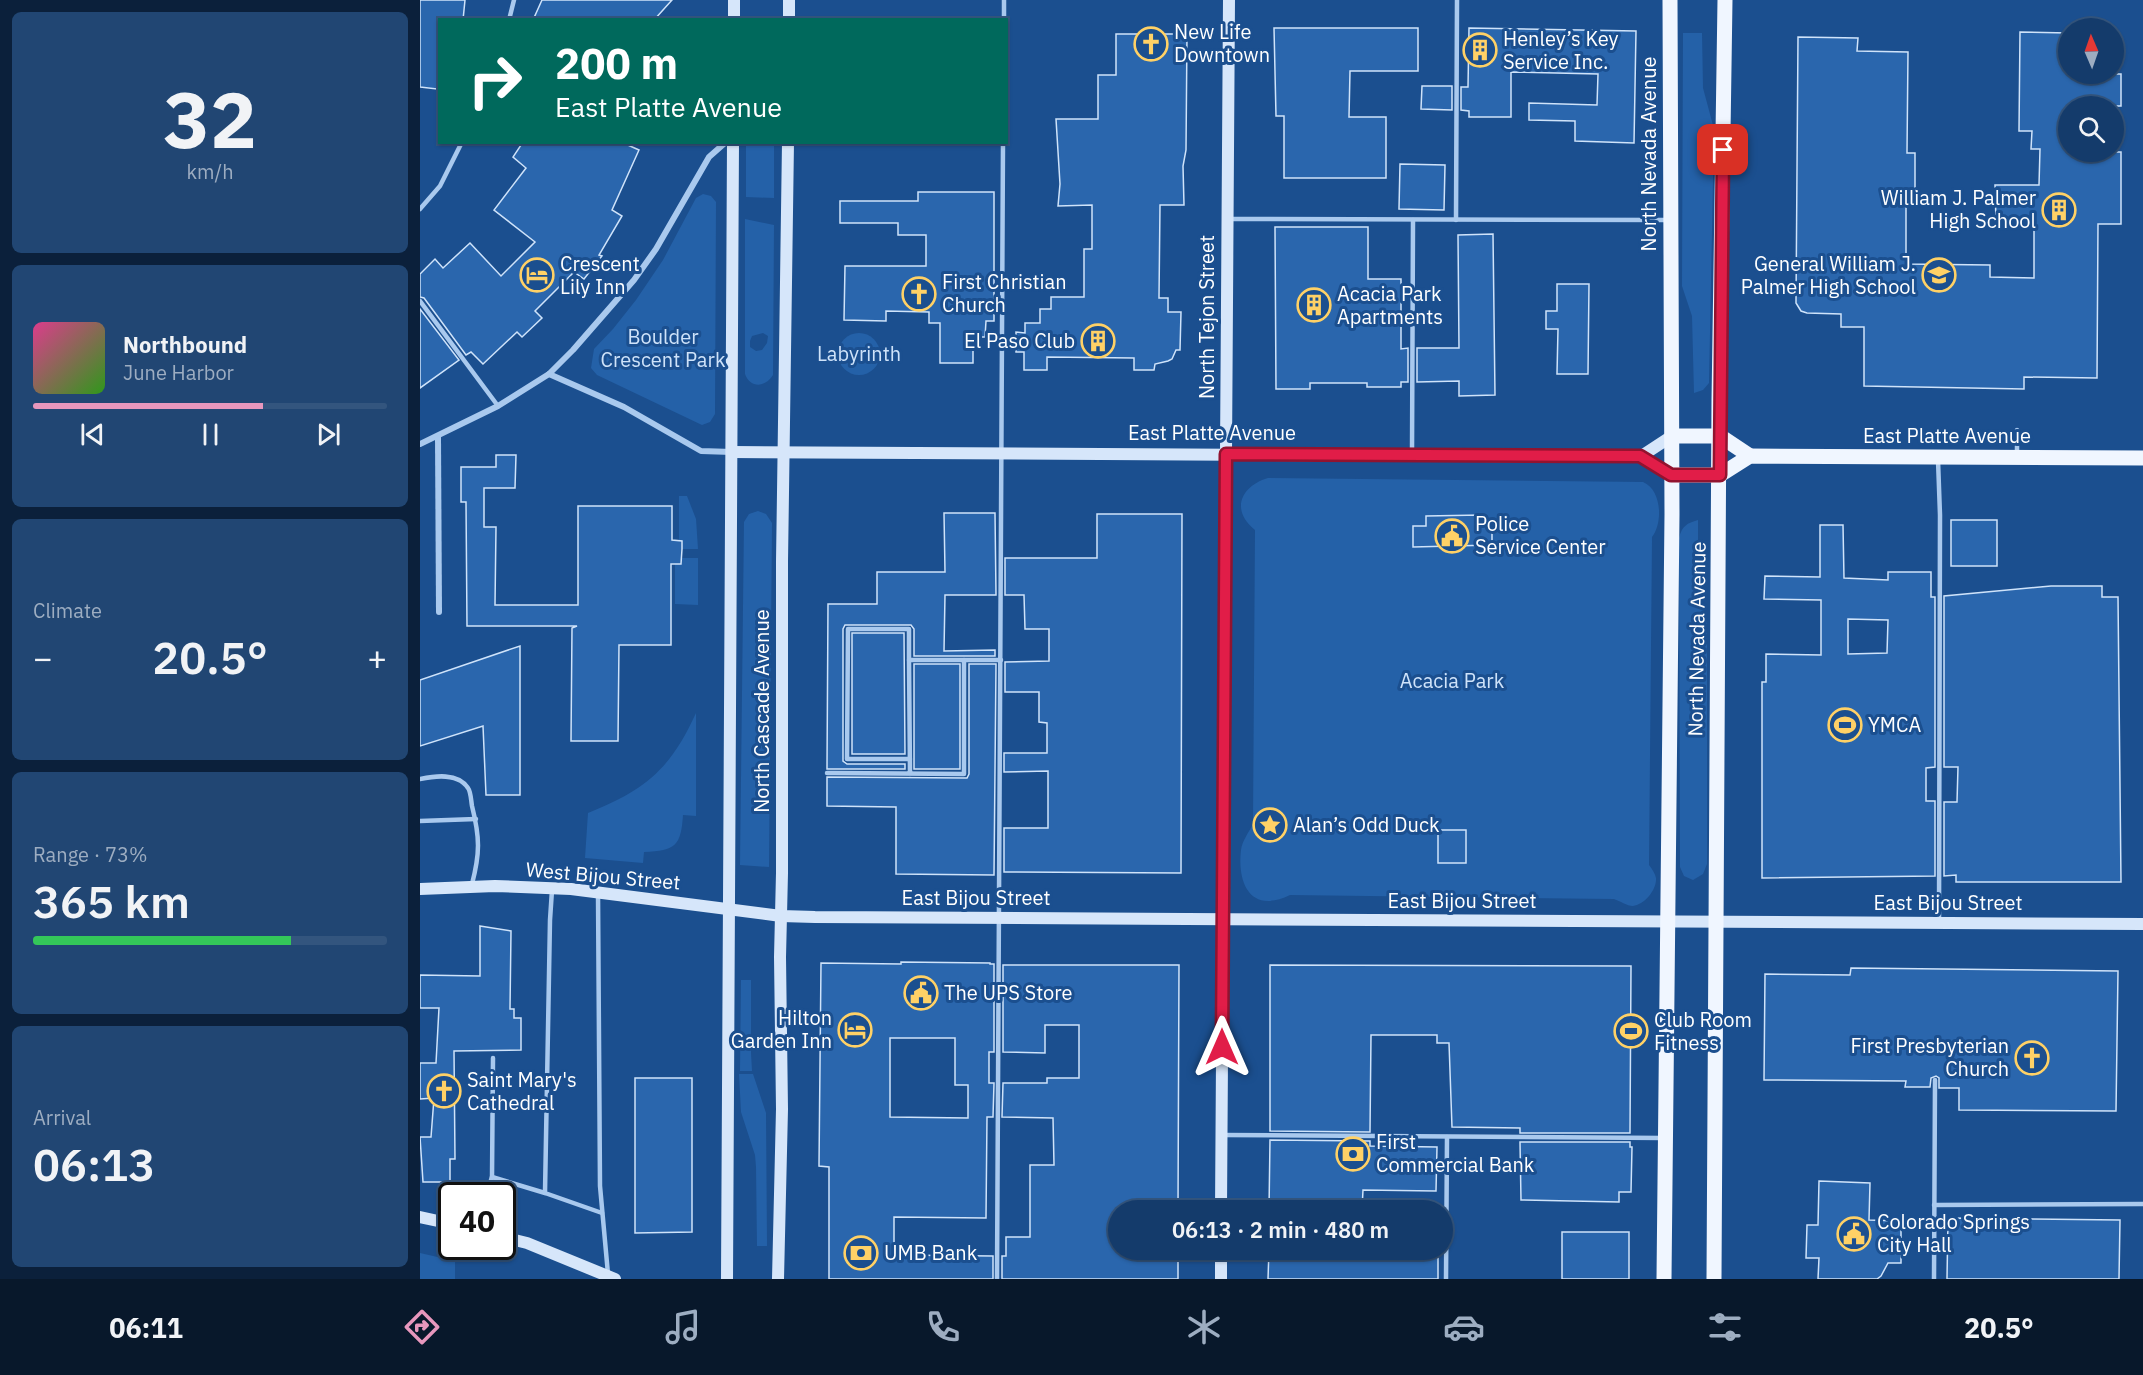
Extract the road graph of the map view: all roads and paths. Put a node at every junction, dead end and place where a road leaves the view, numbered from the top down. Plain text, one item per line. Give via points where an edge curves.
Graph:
1 (514, 0) edge
2 (734, 0) edge
3 (789, 0) edge
4 (1004, 0) edge
5 (1229, 0) edge
6 (1457, 0) edge
7 (1670, 0) edge
8 (1725, 0) edge
9 (510, 18) edge
10 (734, 18) edge
11 (789, 18) edge
12 (1004, 18) edge
13 (461, 144) edge
14 (724, 144) edge
15 (733, 144) edge
16 (788, 144) edge
17 (1003, 144) edge
18 (420, 209) edge
19 (1228, 219) junction
20 (1413, 220) junction
21 (1456, 220) junction
22 (1671, 220) junction
23 (420, 301) edge
24 (549, 374) junction
25 (498, 406) junction
26 (2017, 430) dead end
27 (1672, 436) junction
28 (1720, 436) junction
29 (438, 437) junction
30 (420, 444) edge
31 (732, 452) junction
32 (785, 452) junction
33 (1002, 453) junction
34 (1226, 454) junction
35 (1412, 455) junction
36 (1640, 456) junction
37 (1750, 456) junction
38 (1938, 457) junction
39 (2017, 457) junction
40 (2143, 458) edge
41 (1671, 475) junction
42 (1720, 475) junction
43 (439, 612) dead end
44 (909, 660) junction
45 (964, 660) junction
46 (1000, 660) junction
47 (910, 759) junction
48 (827, 773) dead end
49 (910, 774) junction
50 (420, 779) edge
51 (476, 819) junction
52 (420, 821) edge
53 (472, 887) junction
54 (552, 888) junction
55 (420, 889) edge
56 (598, 893) junction
57 (728, 910) junction
58 (781, 916) junction
59 (999, 918) junction
60 (1223, 919) junction
61 (1668, 921) junction
62 (1716, 921) junction
63 (1939, 923) junction
64 (2143, 924) edge
65 (493, 1058) dead end
66 (1935, 1080) dead end
67 (1222, 1135) junction
68 (1447, 1137) junction
69 (1664, 1138) junction
70 (492, 1177) junction
71 (490, 1182) edge
72 (545, 1193) junction
73 (1221, 1200) edge
74 (2143, 1203) edge
75 (1934, 1205) junction
76 (602, 1213) junction
77 (420, 1217) edge
78 (438, 1221) edge
79 (516, 1240) edge
80 (1221, 1260) edge
81 (612, 1277) edge
82 (728, 1279) edge
83 (778, 1279) edge
84 (997, 1279) edge
85 (1221, 1279) edge
86 (1446, 1279) edge
87 (1664, 1279) edge
88 (1714, 1279) edge
89 (1934, 1279) edge

1 - 9 lane
2 - 10 main road
3 - 11 main road
4 - 12 lane
5 - 19 main road, North Tejon Street
6 - 21 lane
7 - 22 main road, North Nevada Avenue
8 - 28 main road, North Nevada Avenue
13 - 18 lane via 440,186
14 - 24 street via 709,157 634,280
15 - 31 main road, North Cascade Avenue
16 - 32 main road, North Cascade Avenue
17 - 33 lane
19 - 20 lane
19 - 34 main road, North Tejon Street
20 - 21 lane
20 - 35 lane
21 - 22 lane
22 - 27 main road, North Nevada Avenue
23 - 25 lane
24 - 25 street
24 - 31 street via 624,407 701,451
25 - 29 street
26 - 39 lane
27 - 28 main road
27 - 36 main road
27 - 41 main road, North Nevada Avenue
28 - 37 main road
28 - 42 main road, North Nevada Avenue
29 - 30 street
29 - 43 street
31 - 32 main road, East Platte Avenue
31 - 57 main road, North Cascade Avenue
32 - 33 main road, East Platte Avenue
32 - 58 main road, North Cascade Avenue
33 - 34 main road, East Platte Avenue
33 - 46 lane
34 - 35 main road, East Platte Avenue
34 - 60 main road, North Tejon Street
35 - 36 main road, East Platte Avenue
36 - 41 main road
37 - 38 main road, East Platte Avenue
37 - 42 main road
38 - 39 main road, East Platte Avenue
38 - 63 lane
39 - 40 main road, East Platte Avenue
41 - 42 main road
41 - 61 main road, North Nevada Avenue
42 - 62 main road, North Nevada Avenue
44 - 45 lane
44 - 47 lane
44 - 47 lane via 909,629 848,629 847,759
45 - 46 lane
45 - 49 lane via 964,774
46 - 59 lane
47 - 49 lane
48 - 49 lane
50 - 51 lane via 446,776 459,780 468,788
51 - 52 lane
51 - 53 lane via 479,854
53 - 54 main road, West Bijou Street
53 - 55 main road, West Bijou Street
54 - 56 main road, West Bijou Street
54 - 72 lane
56 - 57 main road, West Bijou Street
56 - 76 lane
57 - 58 main road, West Bijou Street
57 - 82 main road, North Cascade Avenue
58 - 59 main road, East Bijou Street
58 - 83 main road, North Cascade Avenue
59 - 60 main road, East Bijou Street
59 - 84 lane
60 - 61 main road, East Bijou Street
60 - 67 main road, North Tejon Street
61 - 62 main road, East Bijou Street
61 - 69 main road, North Nevada Avenue
62 - 63 main road, East Bijou Street
62 - 88 main road, North Nevada Avenue
63 - 64 main road, East Bijou Street
65 - 70 lane
66 - 75 lane
67 - 68 lane
67 - 73 main road, North Tejon Street
68 - 69 lane
68 - 86 lane
69 - 87 main road, North Nevada Avenue
70 - 71 lane
70 - 72 lane
72 - 76 lane
74 - 75 lane
75 - 89 lane
76 - 81 lane
77 - 78 main road
79 - 81 main road
80 - 85 main road

